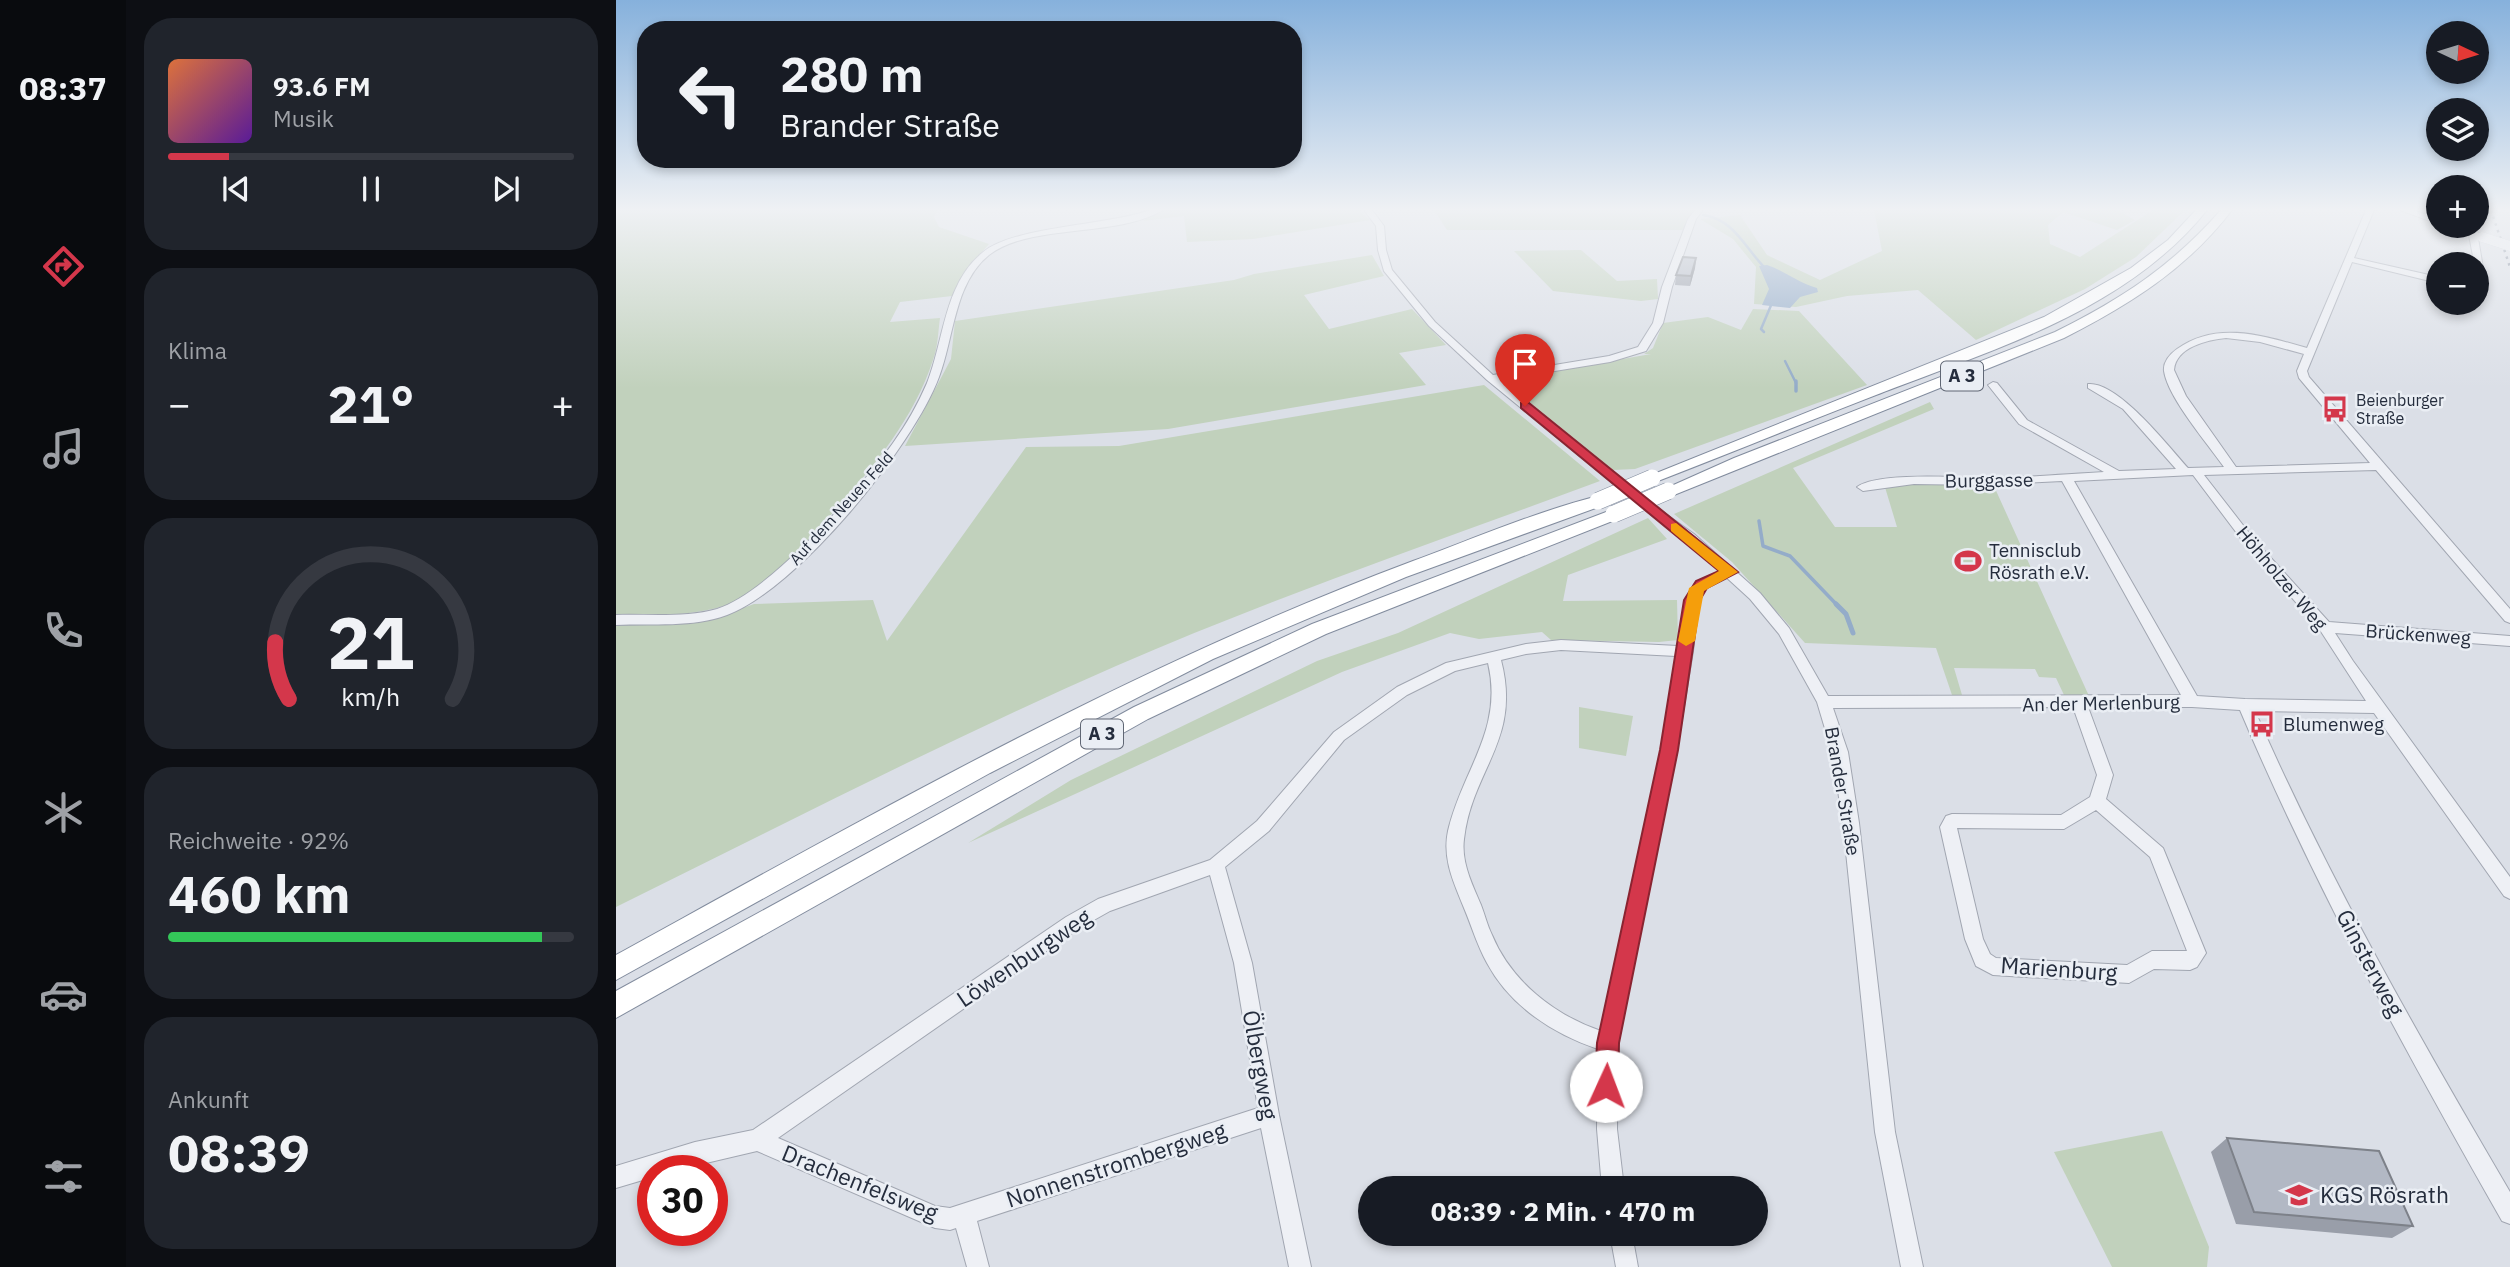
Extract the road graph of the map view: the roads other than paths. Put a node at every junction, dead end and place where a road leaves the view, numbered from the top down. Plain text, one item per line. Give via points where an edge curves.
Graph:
1 (972, 269) edge
2 (1389, 269) edge
3 (1674, 269) edge
4 (2134, 269) edge
5 (2169, 269) edge
6 (2345, 269) edge
7 (2392, 269) edge
8 (2426, 277) edge
9 (2309, 352) junction
10 (1491, 378) junction
11 (1993, 385) dead end
12 (2092, 386) dead end
13 (2377, 466) junction
14 (2232, 470) junction
15 (2190, 472) junction
16 (2115, 474) junction
17 (2066, 477) junction
18 (1863, 486) dead end
19 (1606, 507) junction
20 (1730, 572) junction
21 (2510, 618) edge
22 (616, 620) edge
23 (2325, 627) junction
24 (2510, 641) edge
25 (1686, 651) junction
26 (1493, 656) junction
27 (2192, 701) junction
28 (1824, 702) junction
29 (2079, 703) junction
30 (2245, 705) junction
31 (2377, 707) junction
32 (2097, 801) junction
33 (1216, 865) junction
34 (2510, 891) edge
35 (616, 968) edge
36 (616, 1005) edge
37 (1608, 1043) junction
38 (1269, 1115) junction
39 (757, 1140) junction
40 (1613, 1176) edge
41 (616, 1177) edge
42 (2510, 1213) edge
43 (964, 1216) junction
44 (1623, 1246) edge
45 (978, 1267) edge
46 (1300, 1267) edge
47 (1627, 1267) edge
48 (1912, 1267) edge

1 - 22 street, Auf dem Neuen Feld via 954,304 932,383 892,453 785,569 748,601 721,612
2 - 10 street, Brander Straße via 1395,283
3 - 10 street via 1658,323 1642,349 1610,359
4 - 19 highway, A 3, bridge via 2046,321 1651,478
5 - 19 highway, A 3, bridge via 2133,294 2005,360 1668,491
6 - 9 street
7 - 8 street
9 - 13 street via 2302,371 2307,384
9 - 14 street via 2216,334 2197,339 2172,358 2169,370 2175,387
10 - 20 street, Brander Straße
11 - 16 street via 2023,422
12 - 15 street via 2127,407
13 - 14 street, Burggasse
13 - 21 street
14 - 15 street, Burggasse
15 - 16 street, Burggasse
15 - 23 street, Höhholzer Weg
16 - 17 street, Burggasse
17 - 18 street, Burggasse
17 - 27 street
19 - 35 highway, A 3 via 1472,546 1175,669 984,765
19 - 36 highway, A 3 via 1319,629 1141,713
20 - 25 street via 1697,588
20 - 28 street, Brander Straße via 1784,631
23 - 24 street, Brückenweg
23 - 31 street, Höhholzer Weg
25 - 26 street, Löwenburgweg via 1561,645
25 - 37 street
26 - 33 street, Löwenburgweg via 1443,671 1365,715 1316,761 1263,826
26 - 37 street via 1500,676 1499,720 1456,830 1457,870 1503,973 1551,1018
27 - 29 street, An der Merlenburg
27 - 30 street, An der Merlenburg
28 - 29 street, An der Merlenburg
28 - 48 street, Brander Straße via 1840,752 1885,1132
29 - 32 street via 2105,775
30 - 31 street, An der Merlenburg
30 - 42 street, Ginsterweg via 2357,942
31 - 34 street, Höhholzer Weg
32 - 32 street, Marienburg via 2157,853 2197,953 2190,961 2152,960 2129,974 1993,966 1983,960 1948,827 1952,821 2064,822
33 - 38 street, Ölbergweg via 1243,963
33 - 39 street, Löwenburgweg via 1104,905 1072,923
37 - 40 street via 1607,1129
38 - 43 street, Nonnenstrombergweg
38 - 46 street, Ölbergweg
39 - 41 street, Löwenburgweg
39 - 43 street, Drachenfelsweg via 935,1217
43 - 45 street
44 - 47 street

